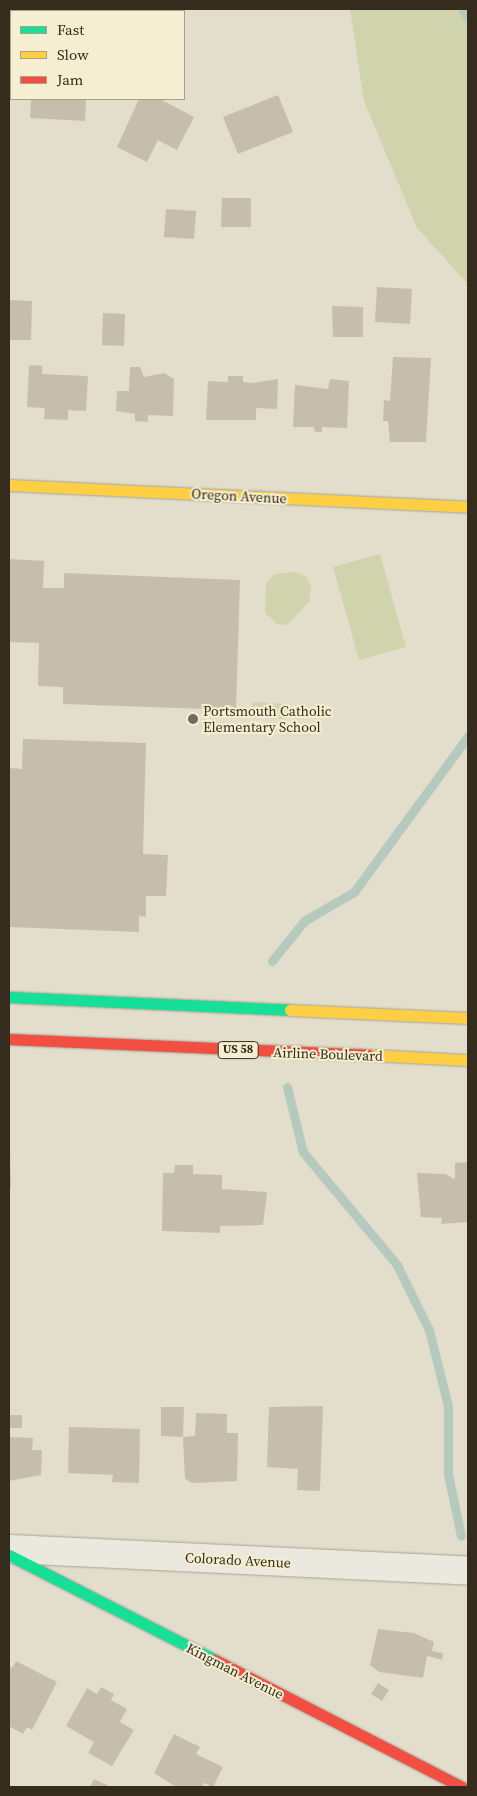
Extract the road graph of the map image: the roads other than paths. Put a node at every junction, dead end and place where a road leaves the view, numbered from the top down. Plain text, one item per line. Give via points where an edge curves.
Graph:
1 (9, 485) edge
2 (468, 507) edge
3 (9, 997) edge
4 (97, 1001) junction
5 (468, 1018) edge
6 (9, 1039) edge
7 (95, 1044) junction
8 (468, 1060) edge
9 (9, 1549) edge
10 (9, 1555) edge
11 (468, 1571) edge
12 (462, 1787) edge

1 - 2 main road, Oregon Avenue
3 - 4 main road
4 - 5 main road
4 - 7 main road
6 - 7 main road, Airline Boulevard / US 58
7 - 8 main road, Airline Boulevard / US 58
9 - 11 street, Colorado Avenue
10 - 12 main road, Kingman Avenue

